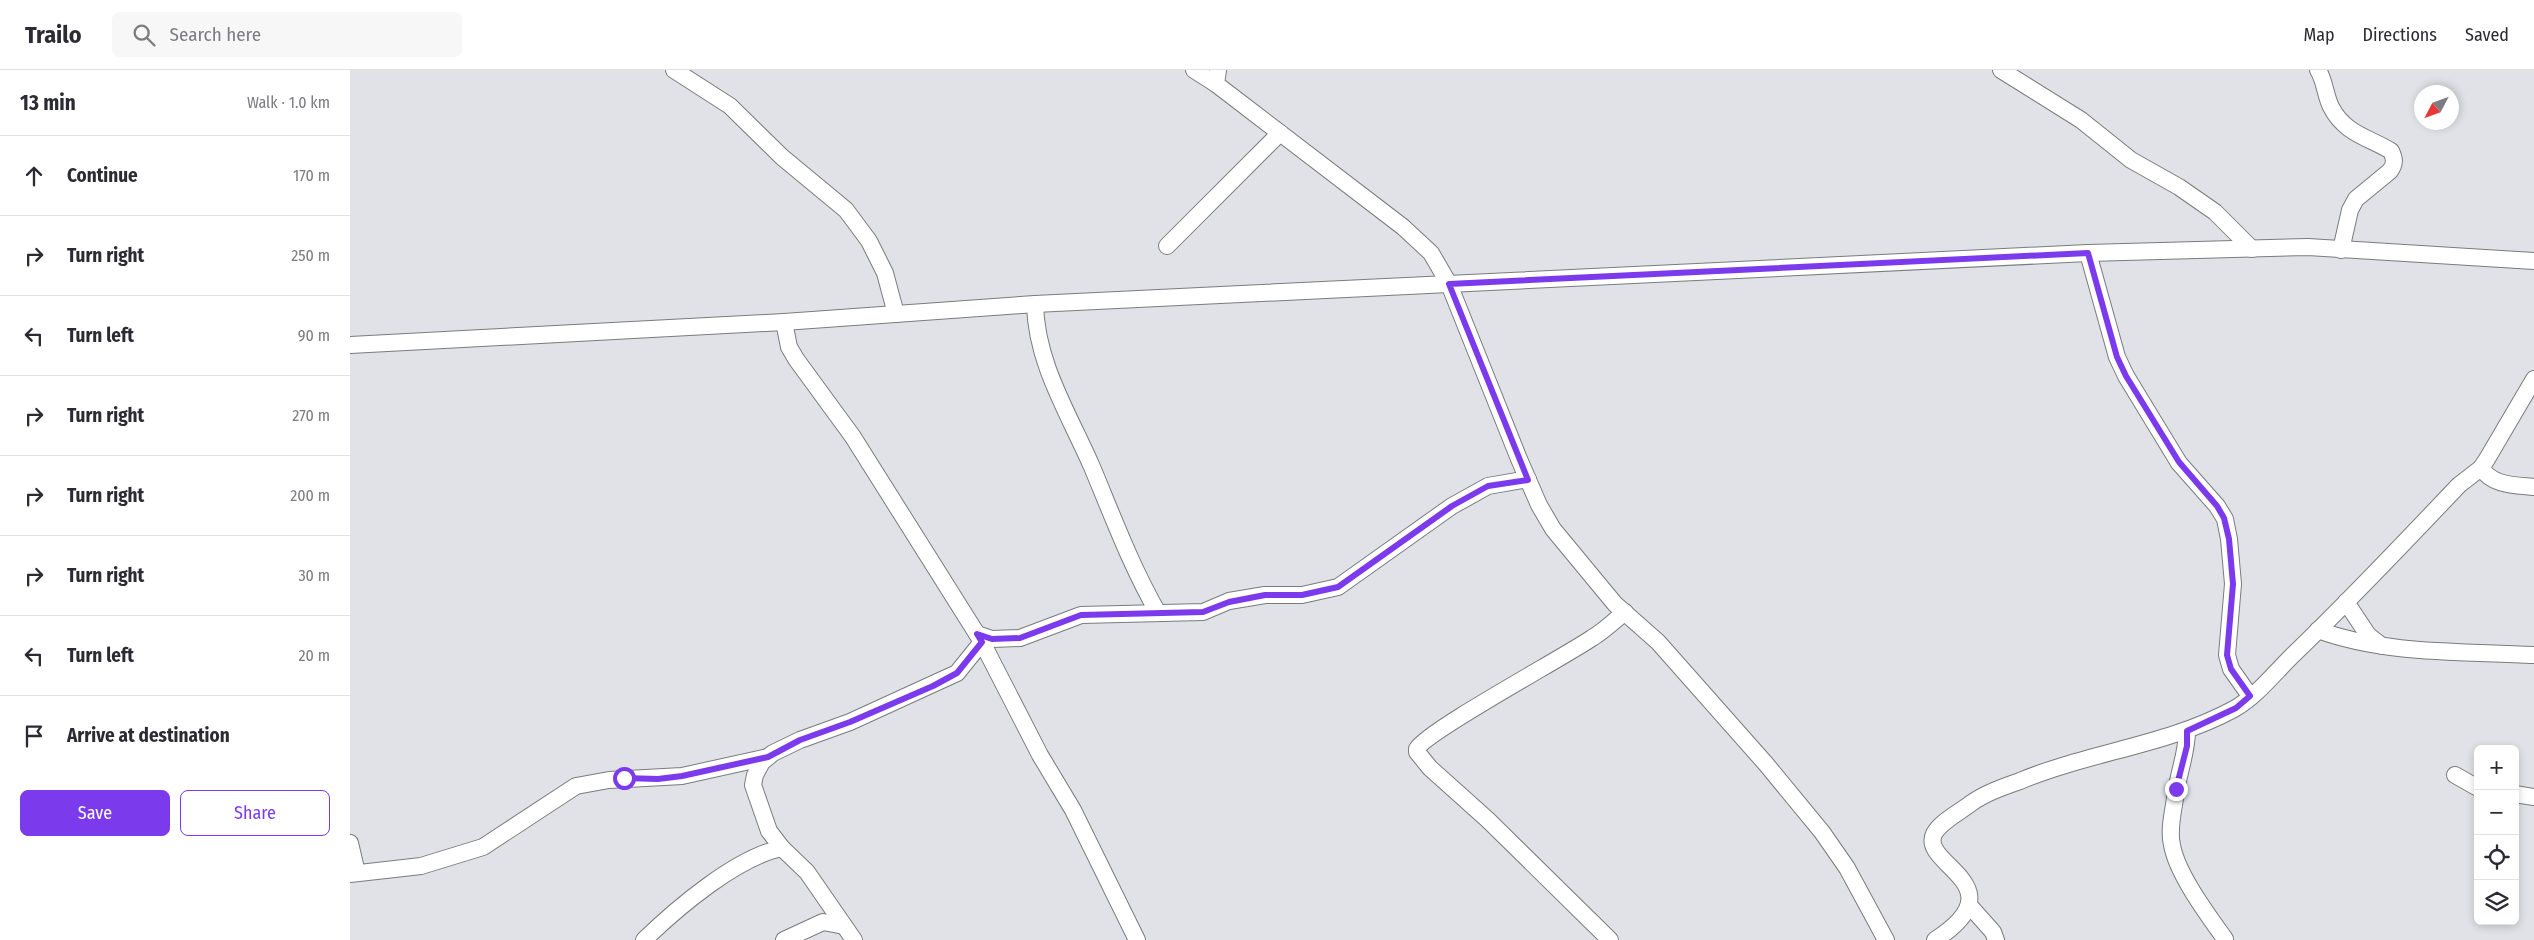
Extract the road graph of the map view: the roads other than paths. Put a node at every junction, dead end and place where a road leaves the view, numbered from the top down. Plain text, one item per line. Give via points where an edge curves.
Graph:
1 (674, 70) edge
2 (1194, 70) edge
3 (2001, 70) edge
4 (2318, 70) edge
5 (1217, 77) edge
6 (1280, 133) junction
7 (1167, 246) dead end
8 (2252, 249) junction
9 (2341, 250) junction
10 (2088, 253) junction
11 (2534, 261) edge
12 (1449, 284) junction
13 (1035, 304) junction
14 (896, 314) junction
15 (784, 322) junction
16 (350, 345) edge
17 (2534, 379) edge
18 (2481, 468) junction
19 (1528, 480) junction
20 (2534, 487) edge
21 (2346, 602) junction
22 (1626, 612) junction
23 (1158, 613) junction
24 (2318, 630) junction
25 (980, 638) junction
26 (2382, 646) junction
27 (2534, 655) edge
28 (2250, 696) junction
29 (2187, 731) junction
30 (768, 757) junction
31 (733, 766) junction
32 (2455, 775) dead end
33 (754, 785) junction
34 (2474, 787) edge
35 (2519, 795) edge
36 (2534, 798) edge
37 (350, 843) edge
38 (774, 849) junction
39 (354, 874) edge
40 (832, 907) junction
41 (1966, 911) junction
42 (823, 922) junction
43 (844, 926) junction
44 (2225, 939) edge
45 (644, 940) edge
46 (784, 940) edge
47 (854, 940) edge
48 (1137, 940) edge
49 (1610, 940) edge
50 (1886, 940) edge
51 (1935, 940) edge
52 (1996, 940) edge

1 - 14 street via 730,106 782,157 846,210 869,241 885,273
2 - 5 street
3 - 8 street via 2081,120 2130,160 2179,186 2215,212
4 - 9 street via 2332,109 2343,123 2363,138 2391,151 2394,157 2390,171 2356,199 2350,210
5 - 6 street
6 - 7 street
6 - 12 street via 1403,227 1432,253
8 - 9 street via 2308,247
8 - 10 street
9 - 11 street
10 - 12 street
10 - 28 street via 2117,357 2126,376 2179,462 2224,518 2233,584 2227,655 2231,669
12 - 13 street
12 - 19 street
13 - 14 street
13 - 23 street via 1036,327 1059,396 1139,579
14 - 15 street
15 - 16 street
15 - 25 street via 796,359 853,437
17 - 18 street
18 - 20 street via 2495,481
18 - 21 street via 2459,485
19 - 22 street via 1553,529 1615,604
19 - 23 street via 1488,486 1452,506 1338,587 1302,595 1265,595 1229,602 1203,612
21 - 24 street
21 - 26 street via 2368,635
22 - 49 street via 1594,638 1451,722 1417,749 1430,768
22 - 50 street via 1658,642 1822,832 1847,868
23 - 25 street via 1081,615 1020,638
24 - 26 street via 2343,640
24 - 28 street
25 - 30 street via 957,673 850,722 800,740
25 - 48 street via 1040,756 1073,810
26 - 27 street
28 - 29 street via 2236,708
29 - 41 street via 2053,767 1976,800 1938,829 1934,843 1968,890
29 - 44 street via 2187,746 2176,789 2172,846 2195,895
30 - 31 street
30 - 33 street via 757,770
31 - 33 street
31 - 39 street via 682,776 609,780 576,786 483,847 421,866
32 - 34 street
33 - 38 street
35 - 36 street
37 - 39 street
38 - 40 street via 808,872
38 - 45 street via 706,887 668,916
40 - 42 street
40 - 43 street
41 - 51 street
41 - 52 street via 1984,923
42 - 43 street
42 - 46 street
43 - 47 street

